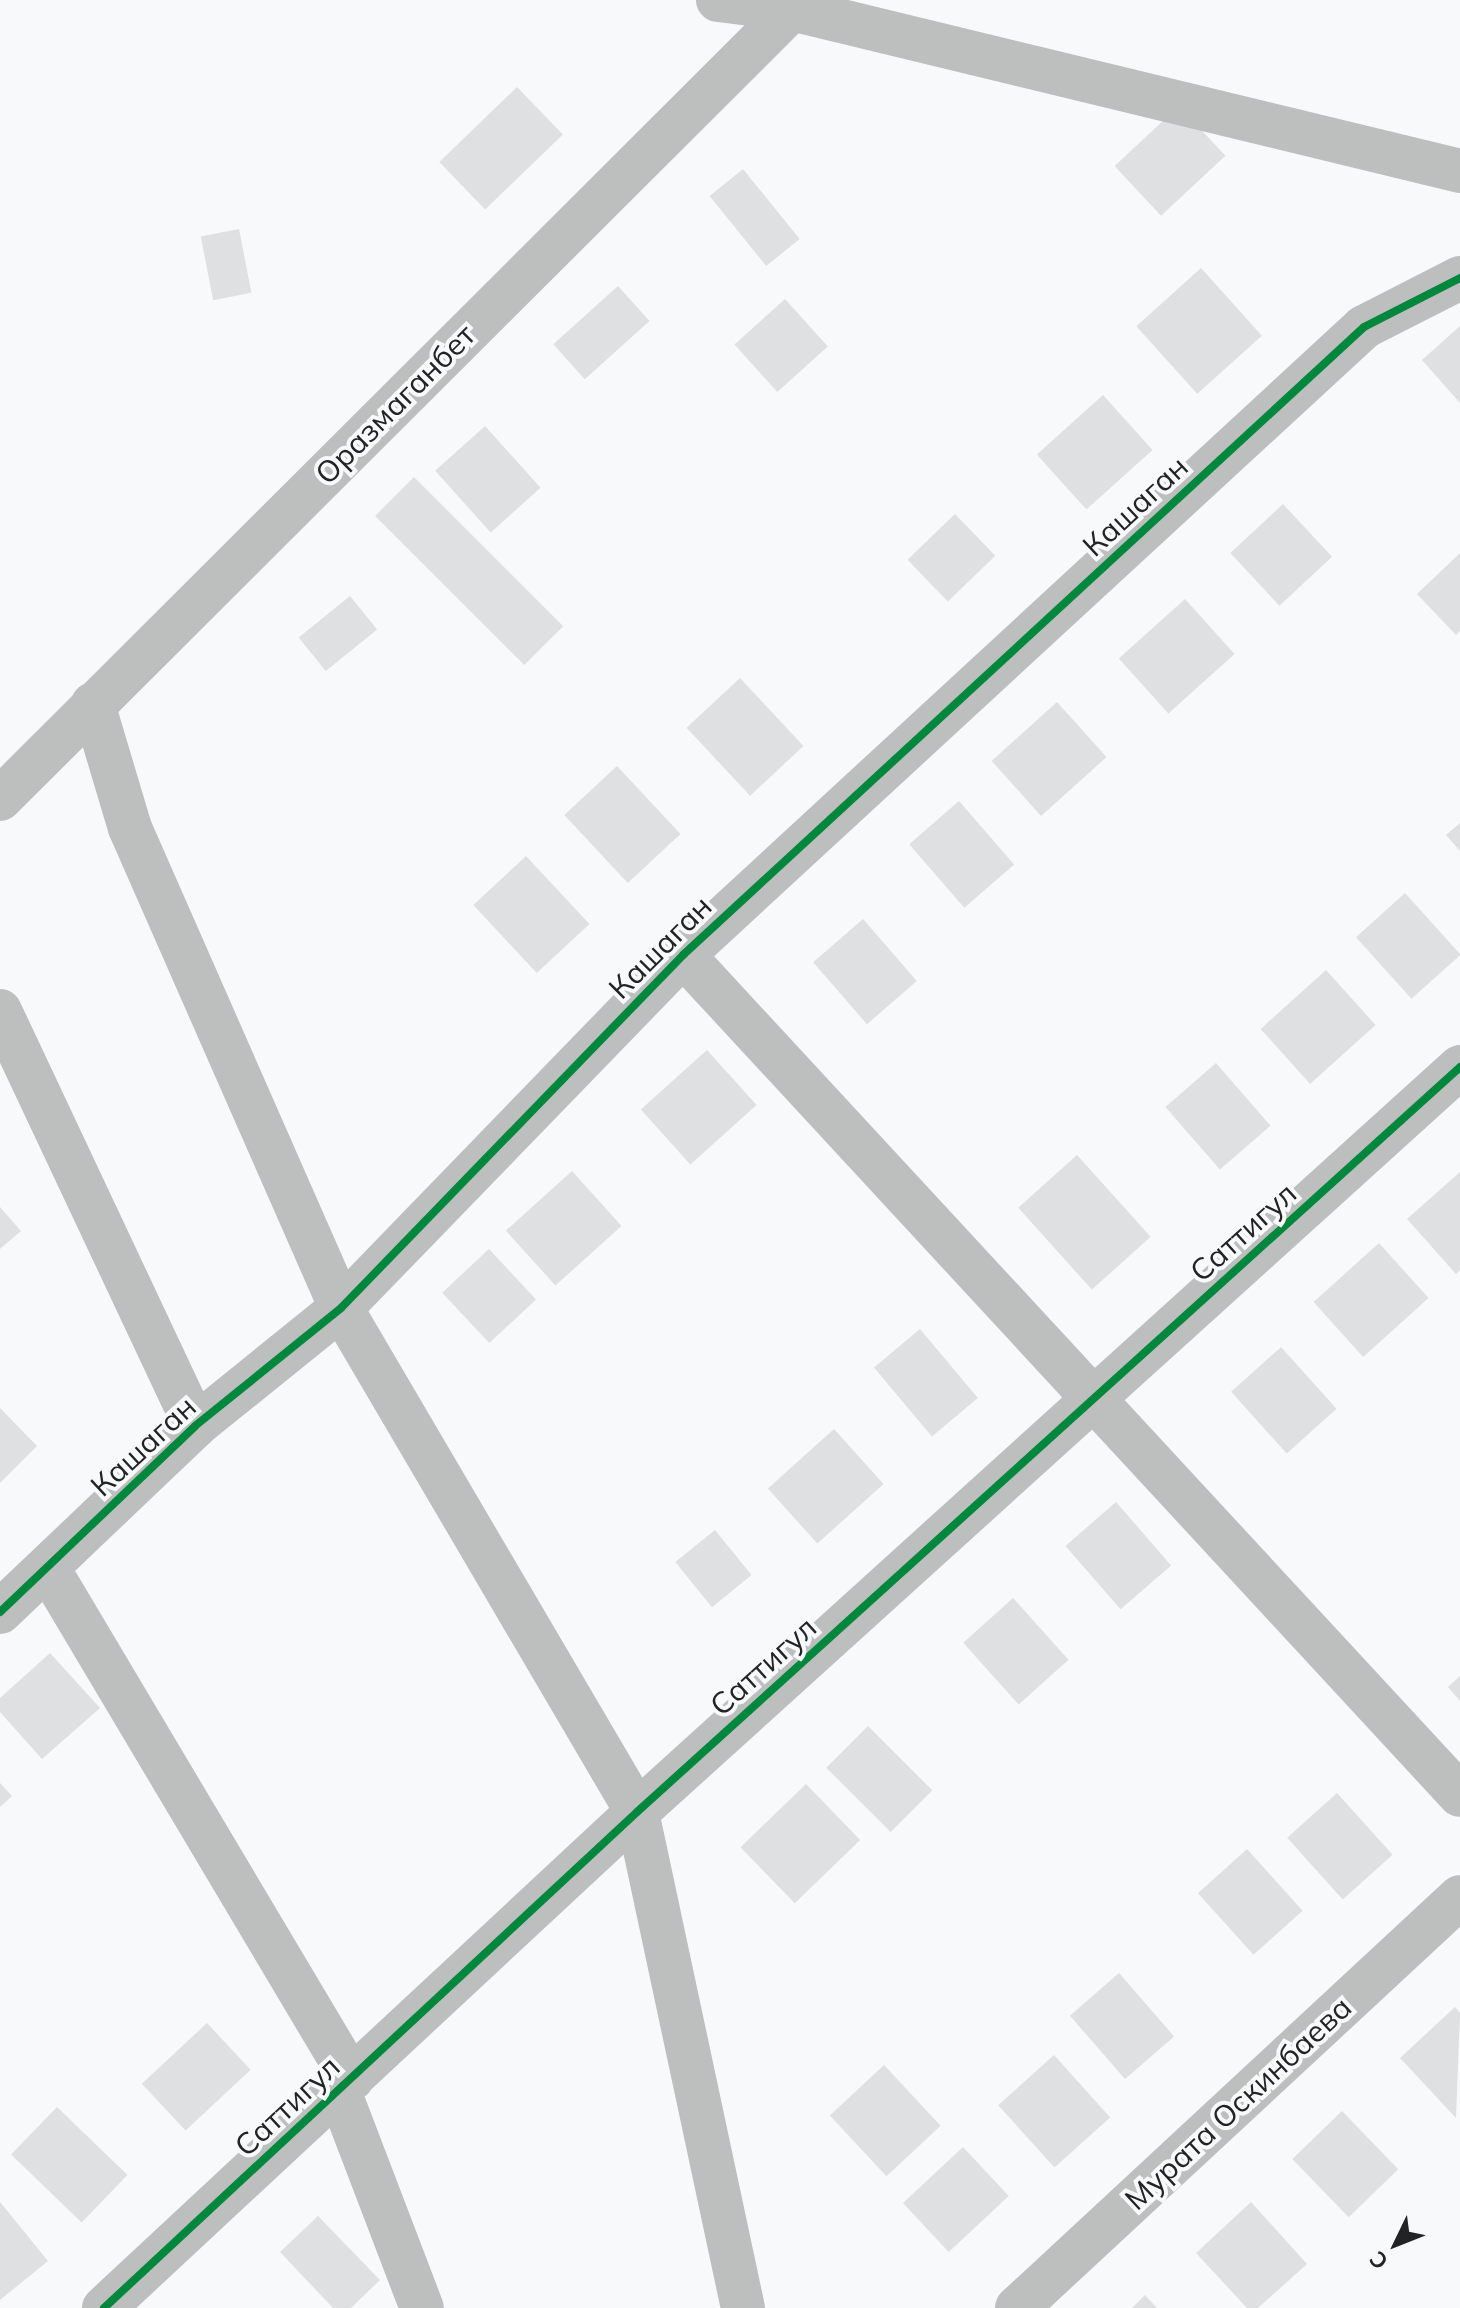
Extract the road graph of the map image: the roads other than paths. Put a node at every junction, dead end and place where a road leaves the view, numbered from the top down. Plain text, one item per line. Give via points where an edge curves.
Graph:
1 (718, 0) edge
2 (792, 9) junction
3 (1460, 171) edge
4 (1460, 278) edge
5 (93, 704) junction
6 (0, 799) edge
7 (683, 955) junction
8 (0, 1011) edge
9 (1460, 1067) edge
10 (341, 1308) junction
11 (1095, 1399) junction
12 (195, 1426) junction
13 (49, 1570) junction
14 (0, 1612) edge
15 (1460, 1795) edge
16 (637, 1812) junction
17 (1460, 1897) edge
18 (345, 2085) junction
19 (104, 2308) edge
20 (422, 2308) edge
21 (743, 2308) edge
22 (1017, 2308) edge

1 - 2 street
2 - 3 street
2 - 5 street, Оразмаганбет
4 - 7 street, Кашаган via 1364,327
5 - 6 street, Оразмаганбет
5 - 10 street via 130,828
7 - 10 street, Кашаган
7 - 11 street
8 - 12 street
9 - 11 street, Саттигул
10 - 12 street, Кашаган
10 - 16 street
11 - 15 street
11 - 16 street, Саттигул
12 - 13 street, Кашаган
13 - 14 street, Кашаган
13 - 18 street
16 - 18 street, Саттигул
16 - 21 street
17 - 22 street, Мурата Оскинбаева
18 - 19 street, Саттигул
18 - 20 street

